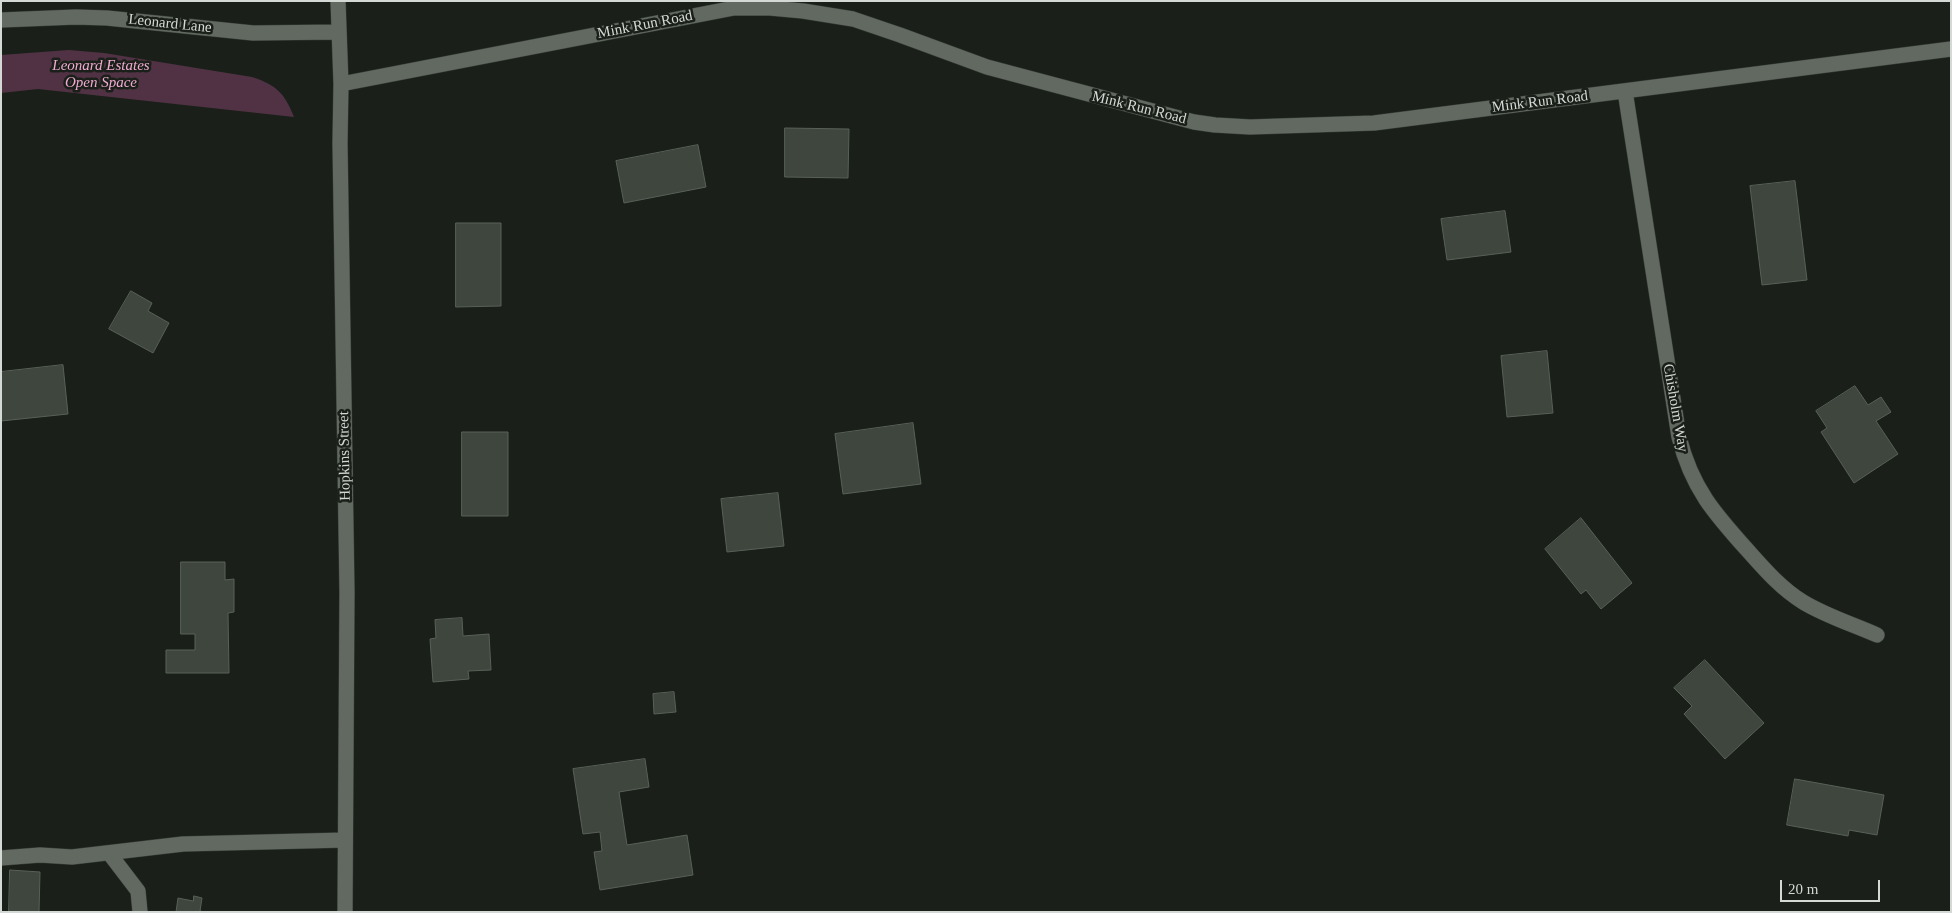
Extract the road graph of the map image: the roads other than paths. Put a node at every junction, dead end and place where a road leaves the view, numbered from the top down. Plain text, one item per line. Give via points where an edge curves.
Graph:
1 (338, 1) edge
2 (1, 20) edge
3 (338, 32) junction
4 (1951, 49) edge
5 (341, 84) junction
6 (1625, 92) junction
7 (1877, 635) dead end
8 (345, 840) junction
9 (109, 853) junction
10 (1, 858) edge
11 (140, 912) edge
12 (345, 912) edge

1 - 3 street, Hopkins Street
2 - 3 street, Leonard Lane via 107,18 253,33
3 - 5 street, Hopkins Street
4 - 6 street, Mink Run Road
5 - 6 street, Mink Run Road via 725,10 770,8 853,19 987,67 1214,125 1374,124
5 - 8 street, Hopkins Street via 347,592
6 - 7 street, Chisholm Way via 1679,437 1691,475 1711,508 1777,583 1814,608
8 - 9 street via 183,844
8 - 12 street, Hopkins Street
9 - 10 street
9 - 11 street via 138,891

